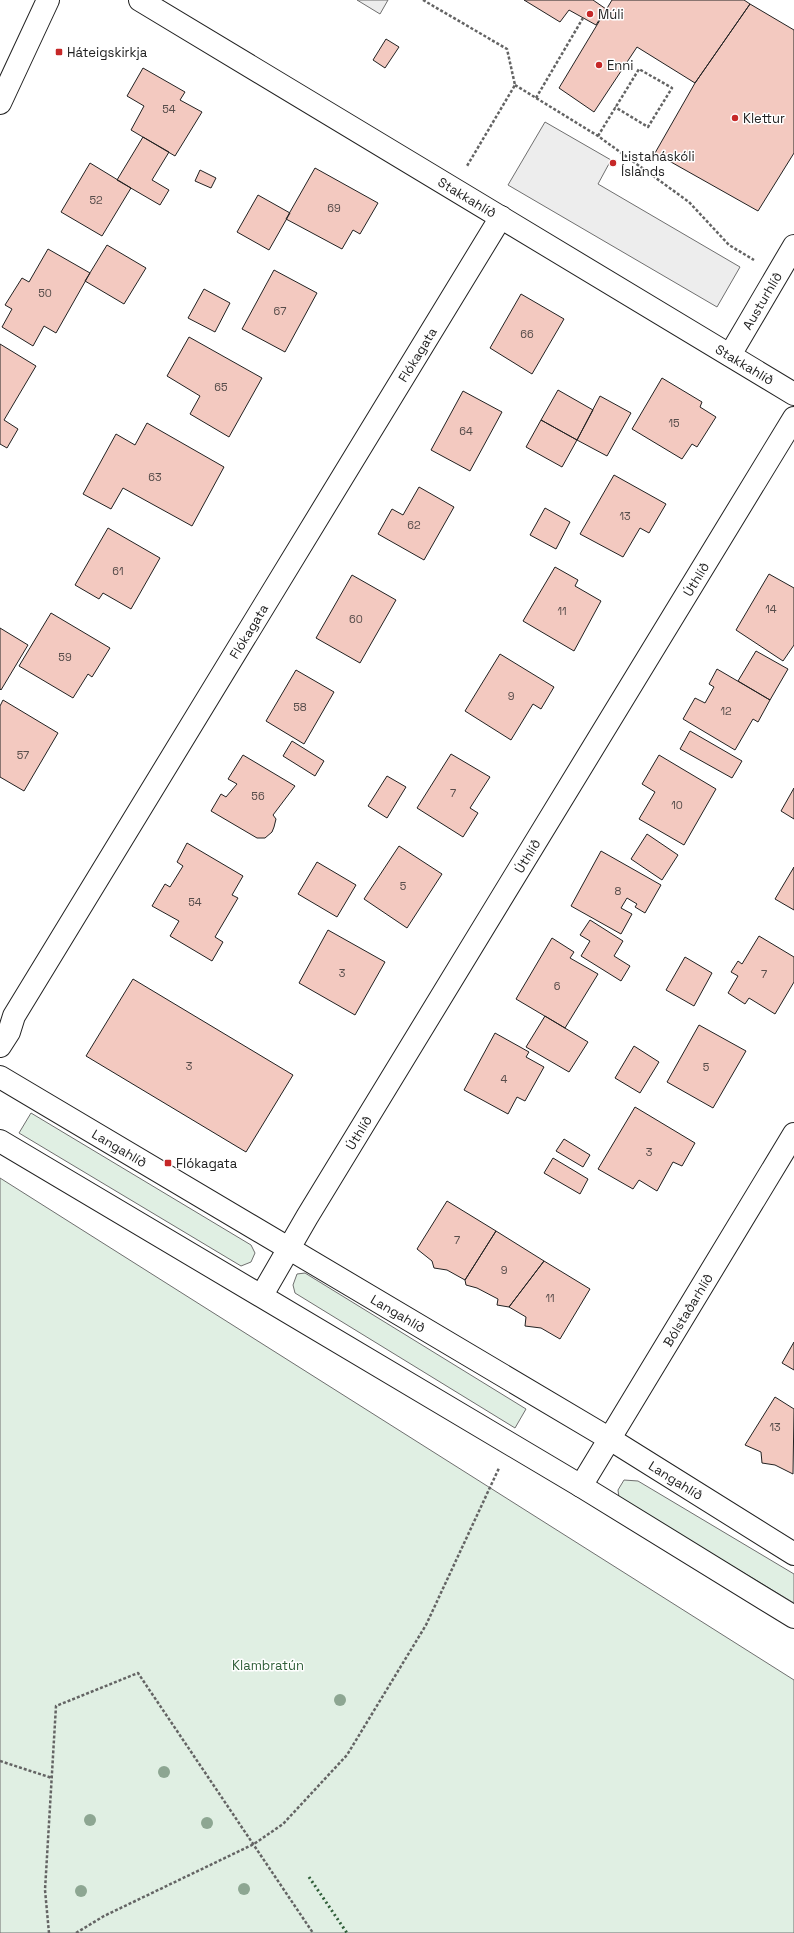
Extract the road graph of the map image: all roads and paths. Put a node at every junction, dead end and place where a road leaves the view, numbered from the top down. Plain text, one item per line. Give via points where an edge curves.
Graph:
1 (48, 0) edge
2 (140, 0) edge
3 (423, 0) edge
4 (583, 18) dead end
5 (515, 85) junction
6 (536, 98) junction
7 (0, 103) edge
8 (615, 107) junction
9 (598, 136) junction
10 (453, 189) junction
11 (501, 218) junction
12 (794, 246) edge
13 (777, 275) junction
14 (730, 355) junction
15 (794, 394) edge
16 (794, 418) edge
17 (0, 1046) edge
18 (0, 1077) edge
19 (794, 1134) edge
20 (0, 1141) edge
21 (288, 1249) junction
22 (262, 1295) junction
23 (610, 1438) junction
24 (500, 1466) dead end
25 (581, 1486) junction
26 (794, 1554) edge
27 (794, 1617) edge
28 (0, 1761) edge
29 (52, 1778) junction
30 (254, 1844) junction
31 (50, 1933) edge
32 (76, 1933) edge
33 (313, 1933) edge

1 - 7 street
2 - 10 street, Stakkahlíð
3 - 5 path via 507,49
4 - 6 path
5 - 6 path
5 - 10 path
6 - 9 path
8 - 8 path via 639,69 672,88 648,127
8 - 9 path
9 - 13 path via 689,202 729,245
10 - 11 street, Stakkahlíð
11 - 14 street, Stakkahlíð
11 - 17 street, Flókagata via 18,1010
12 - 13 street, Austurhlíð
13 - 14 street, Austurhlíð
14 - 15 street, Stakkahlíð
16 - 21 street, Úthlíð
18 - 21 street, Langahlíð
19 - 23 street, Bólstaðarhlíð
20 - 22 street
21 - 22 street, Úthlíð
21 - 23 street, Langahlíð
22 - 25 street
23 - 25 street, Bólstaðarhlíð
23 - 26 street, Langahlíð
24 - 30 path via 426,1625 347,1755 283,1824
25 - 27 street
28 - 29 path
29 - 30 path via 56,1706 138,1673
29 - 31 path via 45,1890
30 - 32 path via 104,1916
30 - 33 path

